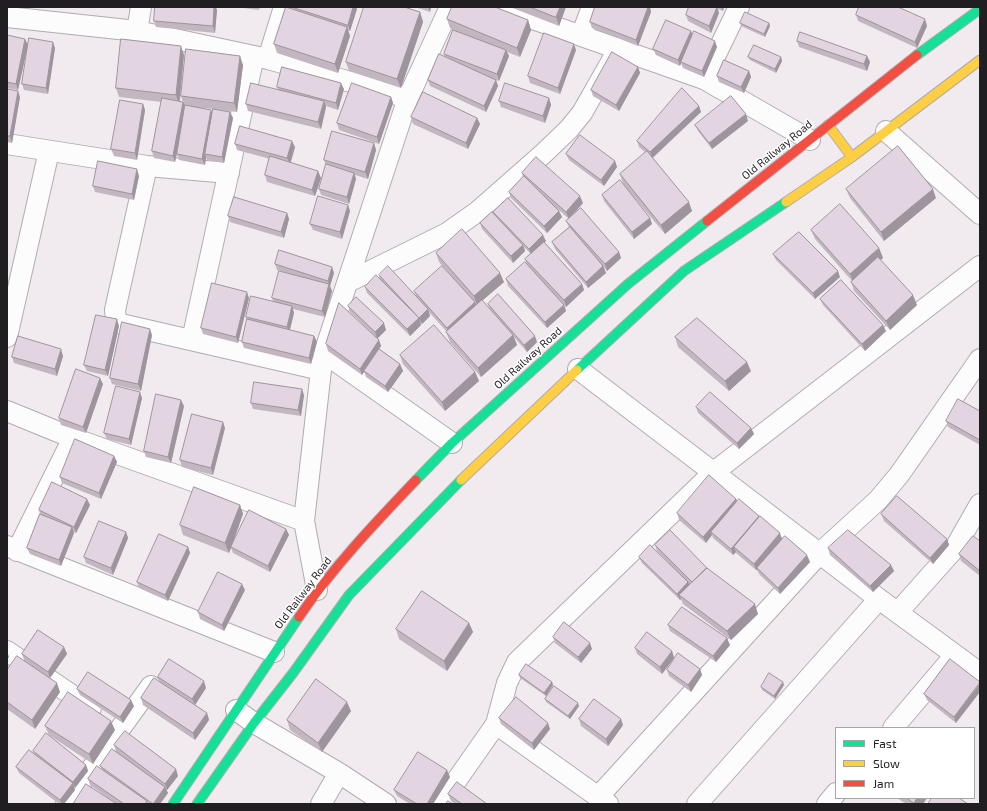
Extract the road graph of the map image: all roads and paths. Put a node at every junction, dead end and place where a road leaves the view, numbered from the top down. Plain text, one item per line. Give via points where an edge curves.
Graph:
1 (141, 7) edge
2 (284, 7) edge
3 (450, 7) edge
4 (499, 7) edge
5 (592, 7) edge
6 (739, 7) edge
7 (980, 9) edge
8 (7, 17) edge
9 (138, 31) junction
10 (581, 36) junction
11 (619, 48) junction
12 (261, 58) junction
13 (980, 60) edge
14 (704, 79) junction
15 (408, 98) junction
16 (828, 125) junction
17 (886, 131) junction
18 (810, 140) junction
19 (7, 144) edge
20 (49, 151) junction
21 (852, 157) junction
22 (147, 166) junction
23 (229, 173) junction
24 (980, 214) edge
25 (980, 266) edge
26 (348, 282) junction
27 (7, 337) edge
28 (192, 340) junction
29 (980, 360) edge
30 (322, 362) junction
31 (578, 369) junction
32 (7, 411) edge
33 (73, 438) junction
34 (452, 443) junction
35 (714, 472) junction
36 (980, 504) edge
37 (304, 521) junction
38 (12, 549) edge
39 (820, 553) junction
40 (317, 590) junction
41 (879, 599) junction
42 (898, 612) junction
43 (7, 651) edge
44 (274, 652) junction
45 (955, 656) junction
46 (980, 673) edge
47 (151, 686) edge
48 (236, 710) junction
49 (254, 723) junction
50 (496, 724) junction
51 (894, 727) edge
52 (120, 728) junction
53 (340, 773) junction
54 (835, 794) edge
55 (603, 801) edge
56 (66, 804) edge
57 (173, 804) edge
58 (197, 804) edge
59 (321, 804) edge
60 (386, 804) edge
61 (440, 804) edge
62 (697, 804) edge
63 (827, 804) edge

1 - 9 street
2 - 12 street
3 - 15 street
4 - 10 street
5 - 10 street
6 - 14 street
7 - 16 main road, Old Railway Road via 933,42
8 - 9 street
9 - 12 street
10 - 11 street
11 - 14 street
11 - 26 street via 582,113 569,129 487,203 447,233
12 - 15 street
12 - 23 street
13 - 17 main road
14 - 18 street
15 - 26 street
16 - 18 main road, Old Railway Road
16 - 21 main road
17 - 21 main road
17 - 24 street
18 - 34 main road, Old Railway Road via 628,284
19 - 20 street
20 - 22 street
20 - 27 street
21 - 31 main road via 684,271
22 - 23 street
22 - 28 street via 114,314 121,324
23 - 28 street
25 - 35 street
26 - 30 street
28 - 30 street
29 - 39 street via 899,475 878,500
30 - 34 street
30 - 37 street
31 - 35 street
31 - 49 main road via 476,465 349,595
32 - 33 street
33 - 37 street
33 - 38 street
34 - 40 main road, Old Railway Road via 374,524
35 - 39 street
35 - 50 street via 517,662 507,683
36 - 42 street via 955,548
37 - 40 street
38 - 44 street
39 - 41 street
39 - 55 street
40 - 44 main road, Old Railway Road
41 - 42 street
41 - 62 street
42 - 45 street
43 - 52 street
44 - 48 main road, Old Railway Road
45 - 46 street
45 - 51 street
47 - 52 street
48 - 49 street
48 - 57 main road, Old Railway Road
49 - 53 street
49 - 58 main road
50 - 55 street
50 - 61 street
52 - 56 street
53 - 59 street
53 - 60 street
54 - 63 street

